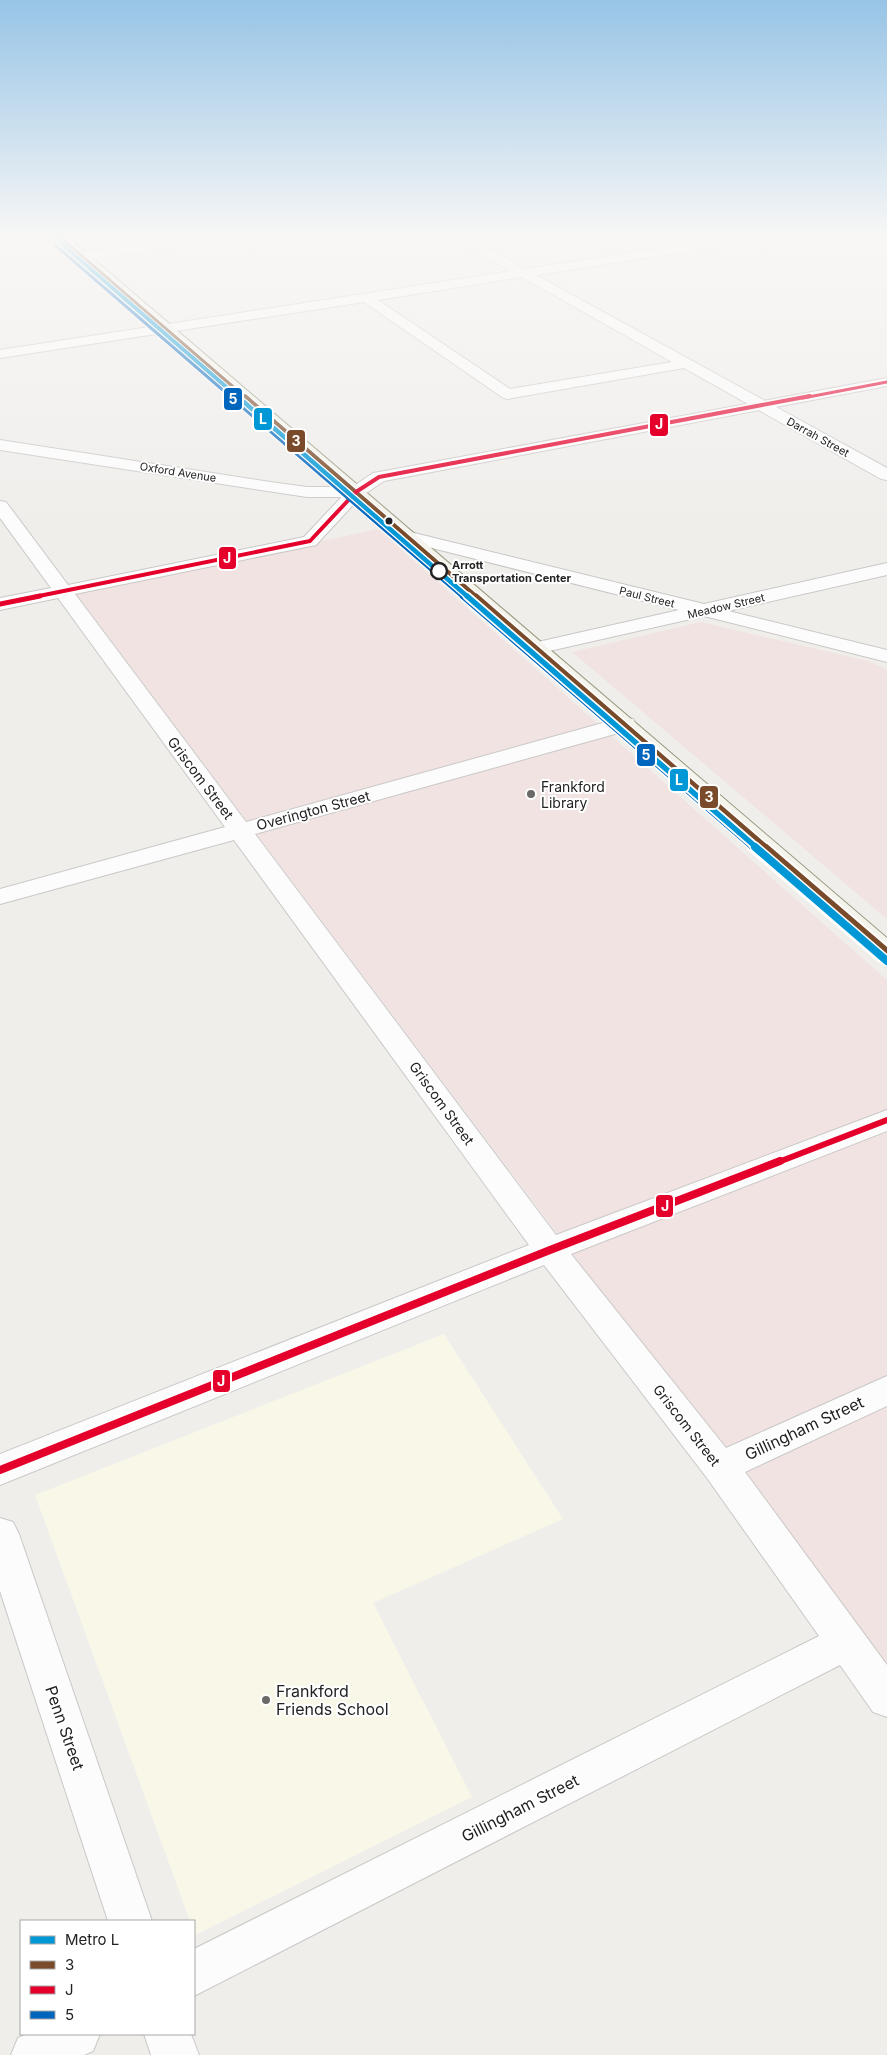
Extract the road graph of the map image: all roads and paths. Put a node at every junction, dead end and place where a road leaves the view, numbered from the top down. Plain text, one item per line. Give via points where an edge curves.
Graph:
1 (127, 334) edge
2 (171, 334) edge
3 (420, 334) edge
4 (630, 334) edge
5 (0, 354) edge
6 (684, 364) junction
7 (887, 382) edge
8 (761, 406) junction
9 (0, 445) edge
10 (887, 475) edge
11 (356, 492) junction
12 (0, 506) edge
13 (406, 536) junction
14 (887, 569) edge
15 (62, 591) junction
16 (0, 604) edge
17 (704, 611) junction
18 (536, 648) junction
19 (887, 656) edge
20 (625, 724) junction
21 (240, 830) junction
22 (0, 897) edge
23 (887, 951) edge
24 (887, 1120) edge
25 (550, 1250) junction
26 (887, 1390) edge
27 (720, 1467) junction
28 (0, 1470) edge
29 (0, 1534) edge
30 (846, 1642) junction
31 (887, 1698) edge
32 (130, 1920) edge
33 (195, 1972) edge
34 (74, 2035) edge
35 (168, 2035) edge
36 (35, 2055) edge
37 (175, 2055) edge

1 - 5 street
2 - 11 main road
3 - 6 street via 508,394
4 - 6 street, Darrah Street
6 - 8 street, Darrah Street
7 - 8 street
8 - 10 street, Darrah Street
8 - 11 street via 378,477
9 - 11 street, Oxford Avenue via 307,492
11 - 13 main road
11 - 15 street via 310,541
12 - 15 street, Griscom Street
13 - 17 street, Paul Street
13 - 18 main road
14 - 17 street, Meadow Street
15 - 16 street
15 - 21 street, Griscom Street
17 - 18 street, Meadow Street
17 - 19 street, Paul Street
18 - 20 main road
20 - 21 street, Overington Street
20 - 23 main road
21 - 22 street, Overington Street
21 - 25 street, Griscom Street
24 - 25 street
25 - 27 street, Griscom Street
25 - 28 street
26 - 27 street, Gillingham Street
27 - 30 street, Griscom Street
29 - 32 street, Penn Street
30 - 31 street, Griscom Street
30 - 33 street, Gillingham Street
34 - 36 street
35 - 37 street

